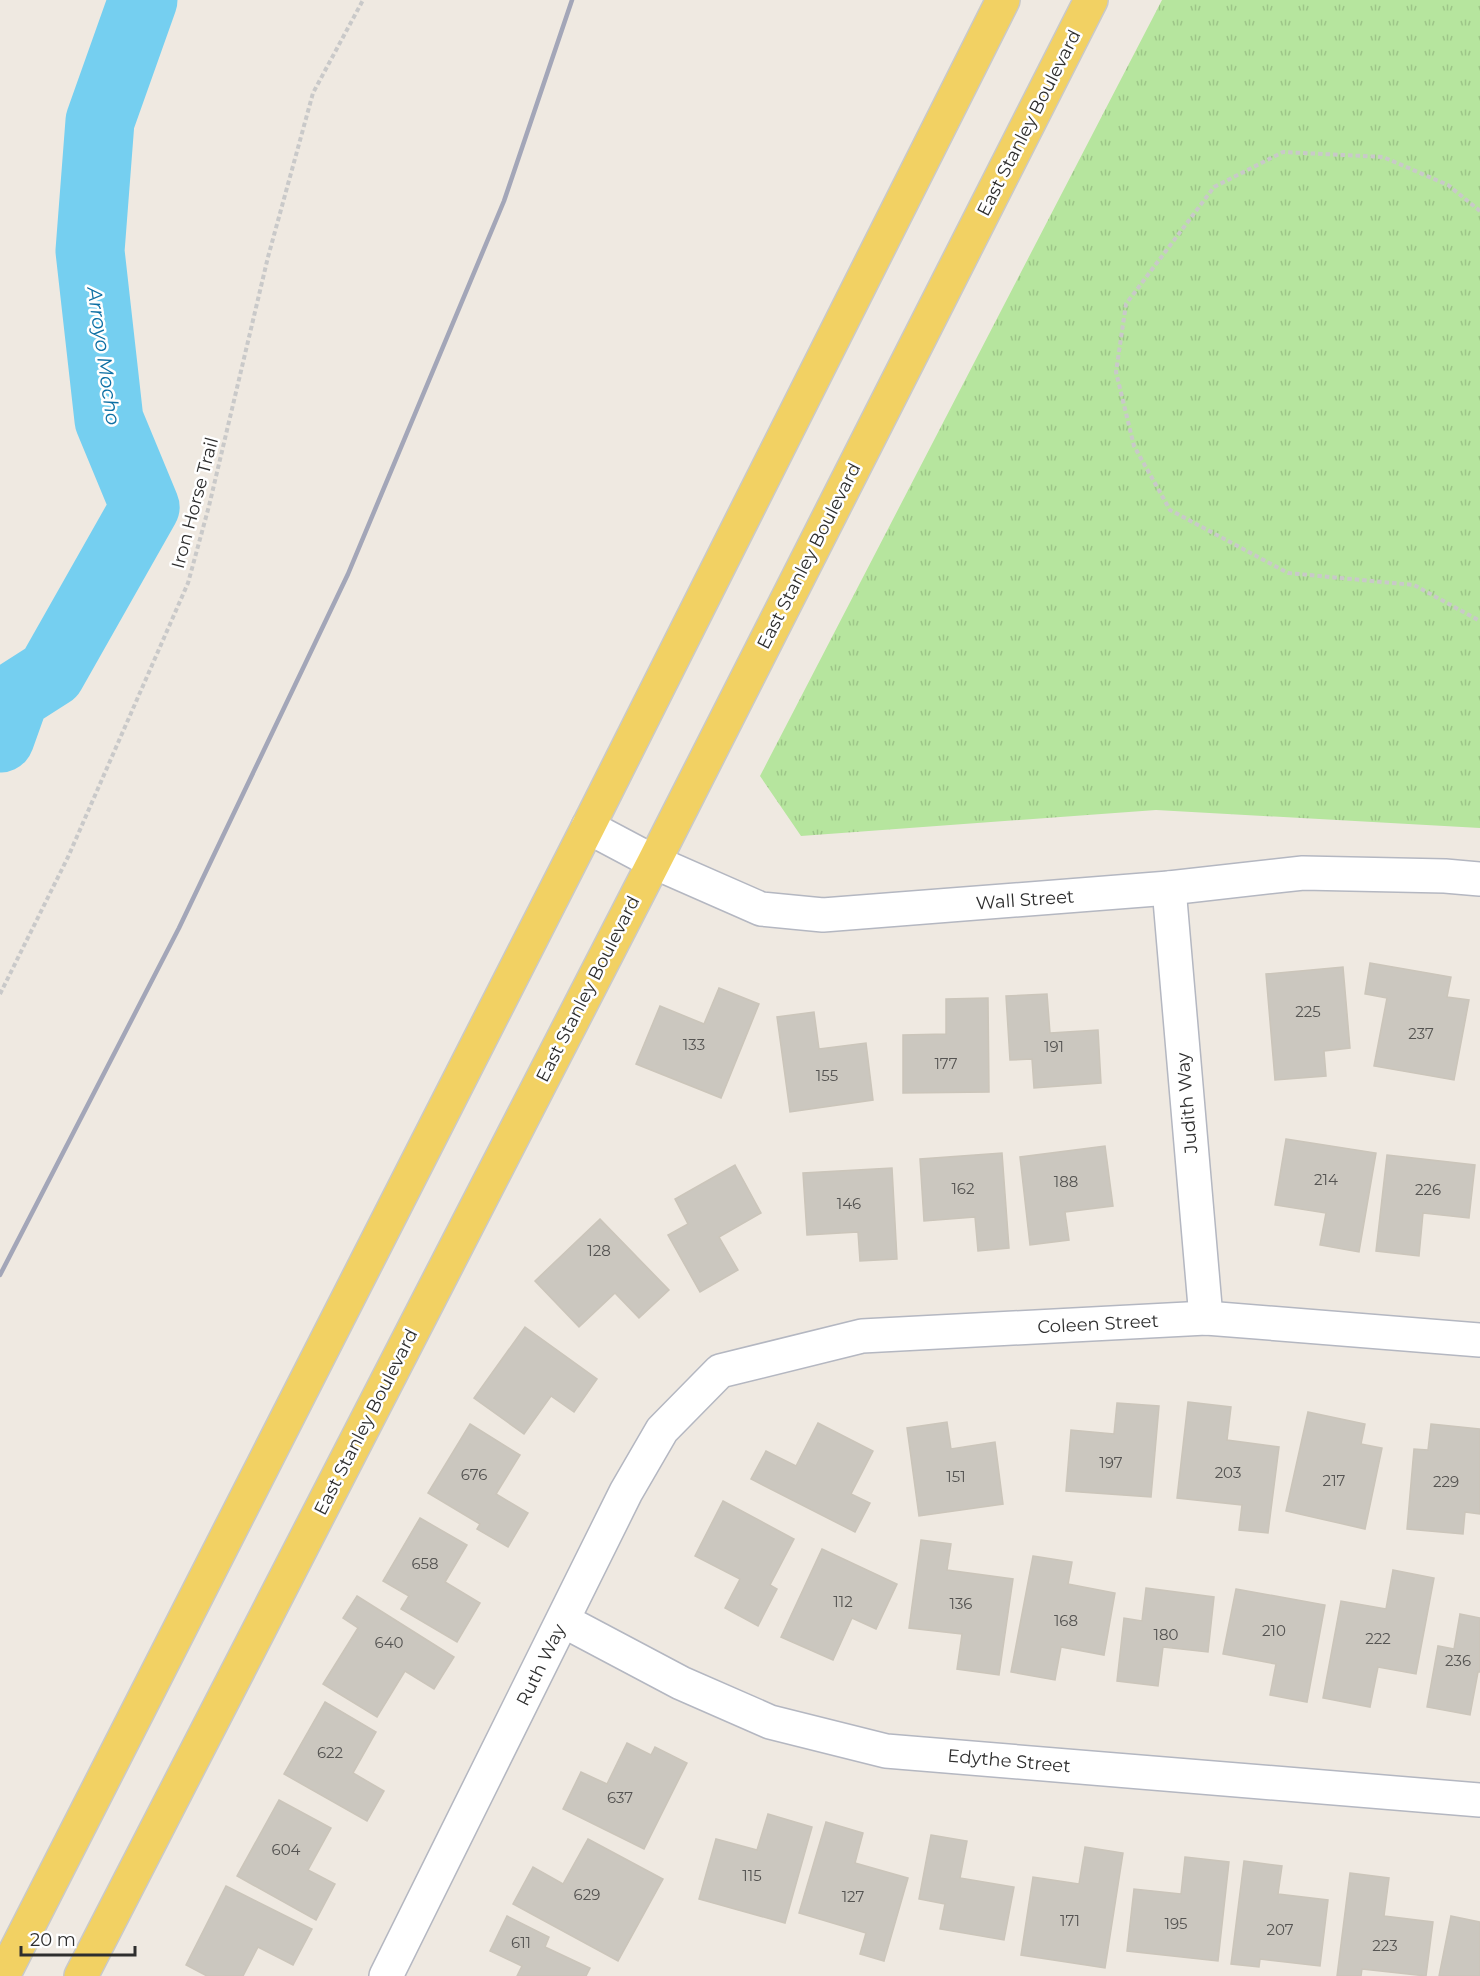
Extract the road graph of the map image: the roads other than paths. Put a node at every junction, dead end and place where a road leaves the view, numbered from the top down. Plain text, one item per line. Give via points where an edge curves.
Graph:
1 (1003, 0) edge
2 (1091, 0) edge
3 (588, 828) junction
4 (654, 862) junction
5 (1480, 879) edge
6 (1169, 888) junction
7 (1206, 1318) junction
8 (1480, 1340) edge
9 (720, 1371) joint
10 (564, 1621) junction
11 (1480, 1800) edge
12 (3, 1976) edge
13 (81, 1976) edge
14 (386, 1976) edge

1 - 3 main road
2 - 4 main road, East Stanley Boulevard
3 - 4 street, Wall Street
3 - 12 main road
4 - 6 street, Wall Street via 761,909 823,915
4 - 13 main road, East Stanley Boulevard
5 - 6 street, Wall Street via 1303,873
6 - 7 street, Judith Way
7 - 8 street, Coleen Street
7 - 9 street, Coleen Street via 862,1336
9 - 10 street, Ruth Way via 662,1430 626,1492
10 - 11 street, Edythe Street via 681,1683 770,1722 886,1751
10 - 14 street, Ruth Way

